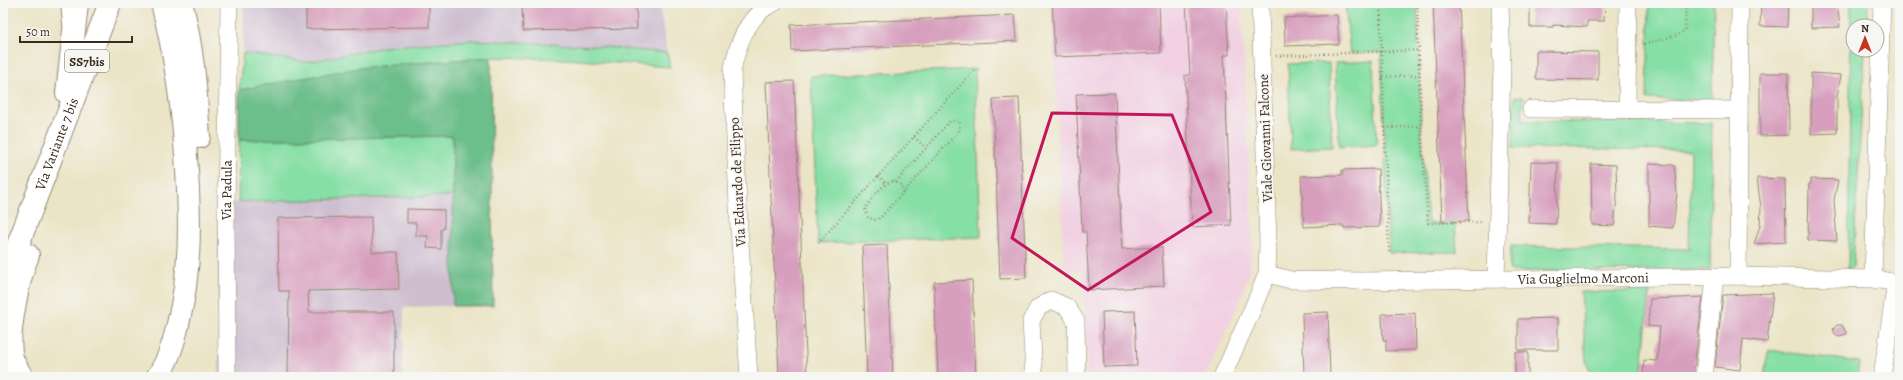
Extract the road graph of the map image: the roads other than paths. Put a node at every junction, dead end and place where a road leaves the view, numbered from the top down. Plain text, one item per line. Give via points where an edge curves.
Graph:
1 (110, 3) edge
2 (162, 3) edge
3 (181, 3) edge
4 (229, 3) edge
5 (774, 3) edge
6 (1260, 3) edge
7 (1500, 3) edge
8 (1628, 3) edge
9 (1740, 3) edge
10 (1882, 3) edge
11 (75, 10) edge
12 (1531, 109) dead end
13 (1627, 110) junction
14 (1739, 110) junction
15 (64, 120) junction
16 (53, 155) junction
17 (1267, 274) junction
18 (1715, 276) junction
19 (1738, 276) junction
20 (1496, 278) junction
21 (1873, 279) junction
22 (1898, 283) edge
23 (3, 284) edge
24 (22, 377) edge
25 (158, 377) edge
26 (169, 377) edge
27 (227, 377) edge
28 (749, 377) edge
29 (1034, 377) edge
30 (1077, 377) edge
31 (1222, 377) edge
32 (1704, 377) edge
33 (1882, 377) edge

1 - 15 main road, Via Variante 7 bis / SS7bis
2 - 25 main road via 170,32 183,117 190,247 187,280 174,340
3 - 26 main road via 198,117 202,177 200,241 193,305 184,344
4 - 27 street, Via Padula
5 - 28 street, Via Eduardo de Filippo via 763,8 749,23 732,72
6 - 17 street, Viale Giovanni Falcone
7 - 20 street via 1502,68
8 - 13 street
9 - 14 street
10 - 21 street
11 - 15 main road
12 - 13 street
13 - 14 street
14 - 19 street
15 - 16 main road, Via Variante 7 bis / SS7bis
16 - 23 main road, Via Variante 7 bis / SS7bis
16 - 24 main road via 44,215 23,268 11,324 12,358
17 - 20 street, Via Guglielmo Marconi via 1291,280
17 - 31 street
18 - 19 street, Via Guglielmo Marconi
18 - 20 street, Via Guglielmo Marconi
18 - 32 street
19 - 21 street, Via Guglielmo Marconi
21 - 22 street, Via Guglielmo Marconi
22 - 33 street
29 - 30 street via 1031,321 1038,308 1051,300 1067,306 1076,321

